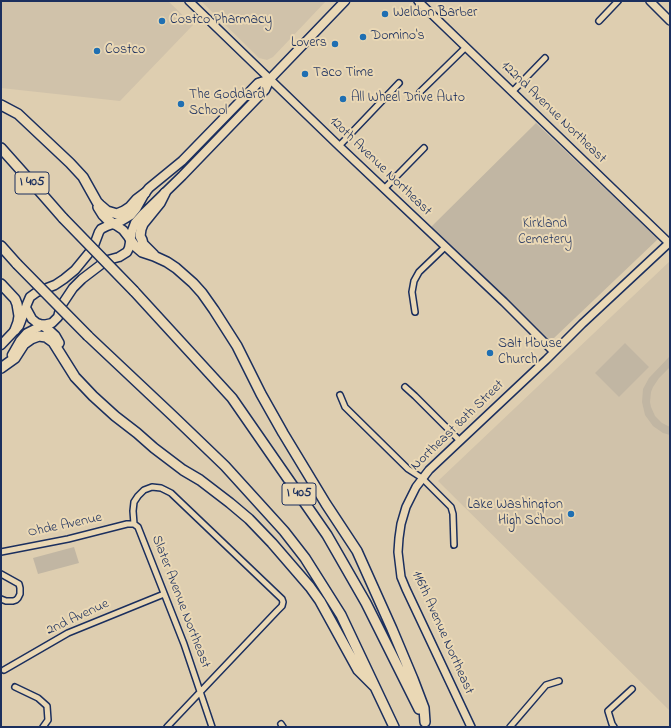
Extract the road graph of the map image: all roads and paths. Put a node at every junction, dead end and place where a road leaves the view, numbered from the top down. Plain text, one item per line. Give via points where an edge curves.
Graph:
1 (189, 1) edge
2 (346, 1) edge
3 (418, 1) edge
4 (618, 1) edge
5 (650, 1) edge
6 (599, 21) dead end
7 (670, 21) edge
8 (466, 47) junction
9 (545, 58) dead end
10 (270, 79) junction
11 (399, 84) dead end
12 (420, 92) dead end
13 (513, 92) junction
14 (1, 105) edge
15 (339, 146) junction
16 (1, 148) edge
17 (424, 148) dead end
18 (384, 189) junction
19 (165, 192) junction
20 (145, 193) junction
21 (97, 202) junction
22 (114, 224) junction
23 (130, 239) junction
24 (670, 243) edge
25 (1, 246) edge
26 (445, 247) junction
27 (154, 256) junction
28 (1, 284) edge
29 (26, 308) junction
30 (415, 312) dead end
31 (43, 325) junction
32 (15, 330) junction
33 (1, 345) edge
34 (554, 352) junction
35 (64, 358) junction
36 (1, 364) edge
37 (1, 368) edge
38 (405, 386) dead end
39 (340, 395) dead end
40 (460, 440) junction
41 (422, 478) junction
42 (134, 524) junction
43 (401, 524) joint
44 (454, 544) dead end
45 (1, 552) edge
46 (1, 574) edge
47 (164, 594) junction
48 (1, 599) edge
49 (4, 670) dead end
50 (559, 681) dead end
51 (15, 687) dead end
52 (375, 687) junction
53 (632, 689) dead end
54 (200, 691) junction
55 (426, 725) edge
56 (43, 727) edge
57 (167, 727) edge
58 (212, 727) edge
59 (394, 727) edge
60 (471, 727) edge
61 (510, 727) edge
62 (614, 727) edge

1 - 10 street, 120th Avenue Northeast
2 - 10 main road
3 - 8 street, 122nd Avenue Northeast
4 - 6 street
5 - 7 street
8 - 12 street
8 - 13 street, 122nd Avenue Northeast
9 - 13 street
10 - 15 street, 120th Avenue Northeast
10 - 19 main road via 265,90
10 - 20 main road via 258,83 182,161
11 - 15 street
13 - 24 street, 122nd Avenue Northeast
14 - 21 highway via 18,114 70,162 83,177
15 - 18 street, 120th Avenue Northeast
16 - 55 highway, I 405, bridge via 232,398 327,535 366,603
17 - 18 street
18 - 26 street, 120th Avenue Northeast
19 - 23 main road via 135,223
19 - 27 highway via 141,229 140,236
20 - 21 highway via 121,213 107,211
20 - 22 main road via 131,215
21 - 22 highway via 103,215
22 - 23 main road
22 - 29 main road via 101,229 93,248 75,270 55,285 34,294 28,300
23 - 27 highway via 142,252
23 - 31 main road via 127,252 103,263 82,279 61,306 58,317 52,323
24 - 34 street, Northeast 80th Street
25 - 52 highway, I 405, bridge via 88,336 225,466 284,531 305,558 341,615
26 - 30 street via 419,272 414,281 412,292
26 - 34 street, 120th Avenue Northeast
27 - 55 highway via 185,275 214,310 237,346 282,433 357,551 413,679 424,708
28 - 29 highway via 13,291
28 - 32 highway via 17,304 19,316
29 - 31 main road via 32,319
29 - 32 main road via 22,321
31 - 35 highway via 55,336
31 - 36 main road via 23,336 10,357
32 - 33 main road
34 - 40 street, Northeast 80th Street
35 - 37 highway via 53,342 39,336 24,344 15,358
35 - 52 highway via 75,376 93,396 154,448 219,494 272,543 310,587 358,670
38 - 40 street
39 - 41 street via 345,407 408,469
40 - 41 street, Northeast 80th Street
41 - 43 street, Northeast 80th Street via 410,497
41 - 44 street via 451,507
42 - 45 street, Ohde Avenue
42 - 47 street, Slater Avenue Northeast via 138,527
42 - 54 street via 134,502 144,490 152,487 171,493 282,599 282,606 278,611
43 - 60 street, 116th Avenue Northeast via 398,552 401,576
46 - 48 street via 19,584 20,594 13,602
47 - 49 street, 2nd Avenue via 68,633
47 - 54 street, Slater Avenue Northeast
50 - 61 street via 546,685
51 - 56 street via 38,698 47,706 48,720
52 - 59 highway, I 405
53 - 62 street via 608,711
54 - 57 street
54 - 58 street, Slater Avenue Northeast

